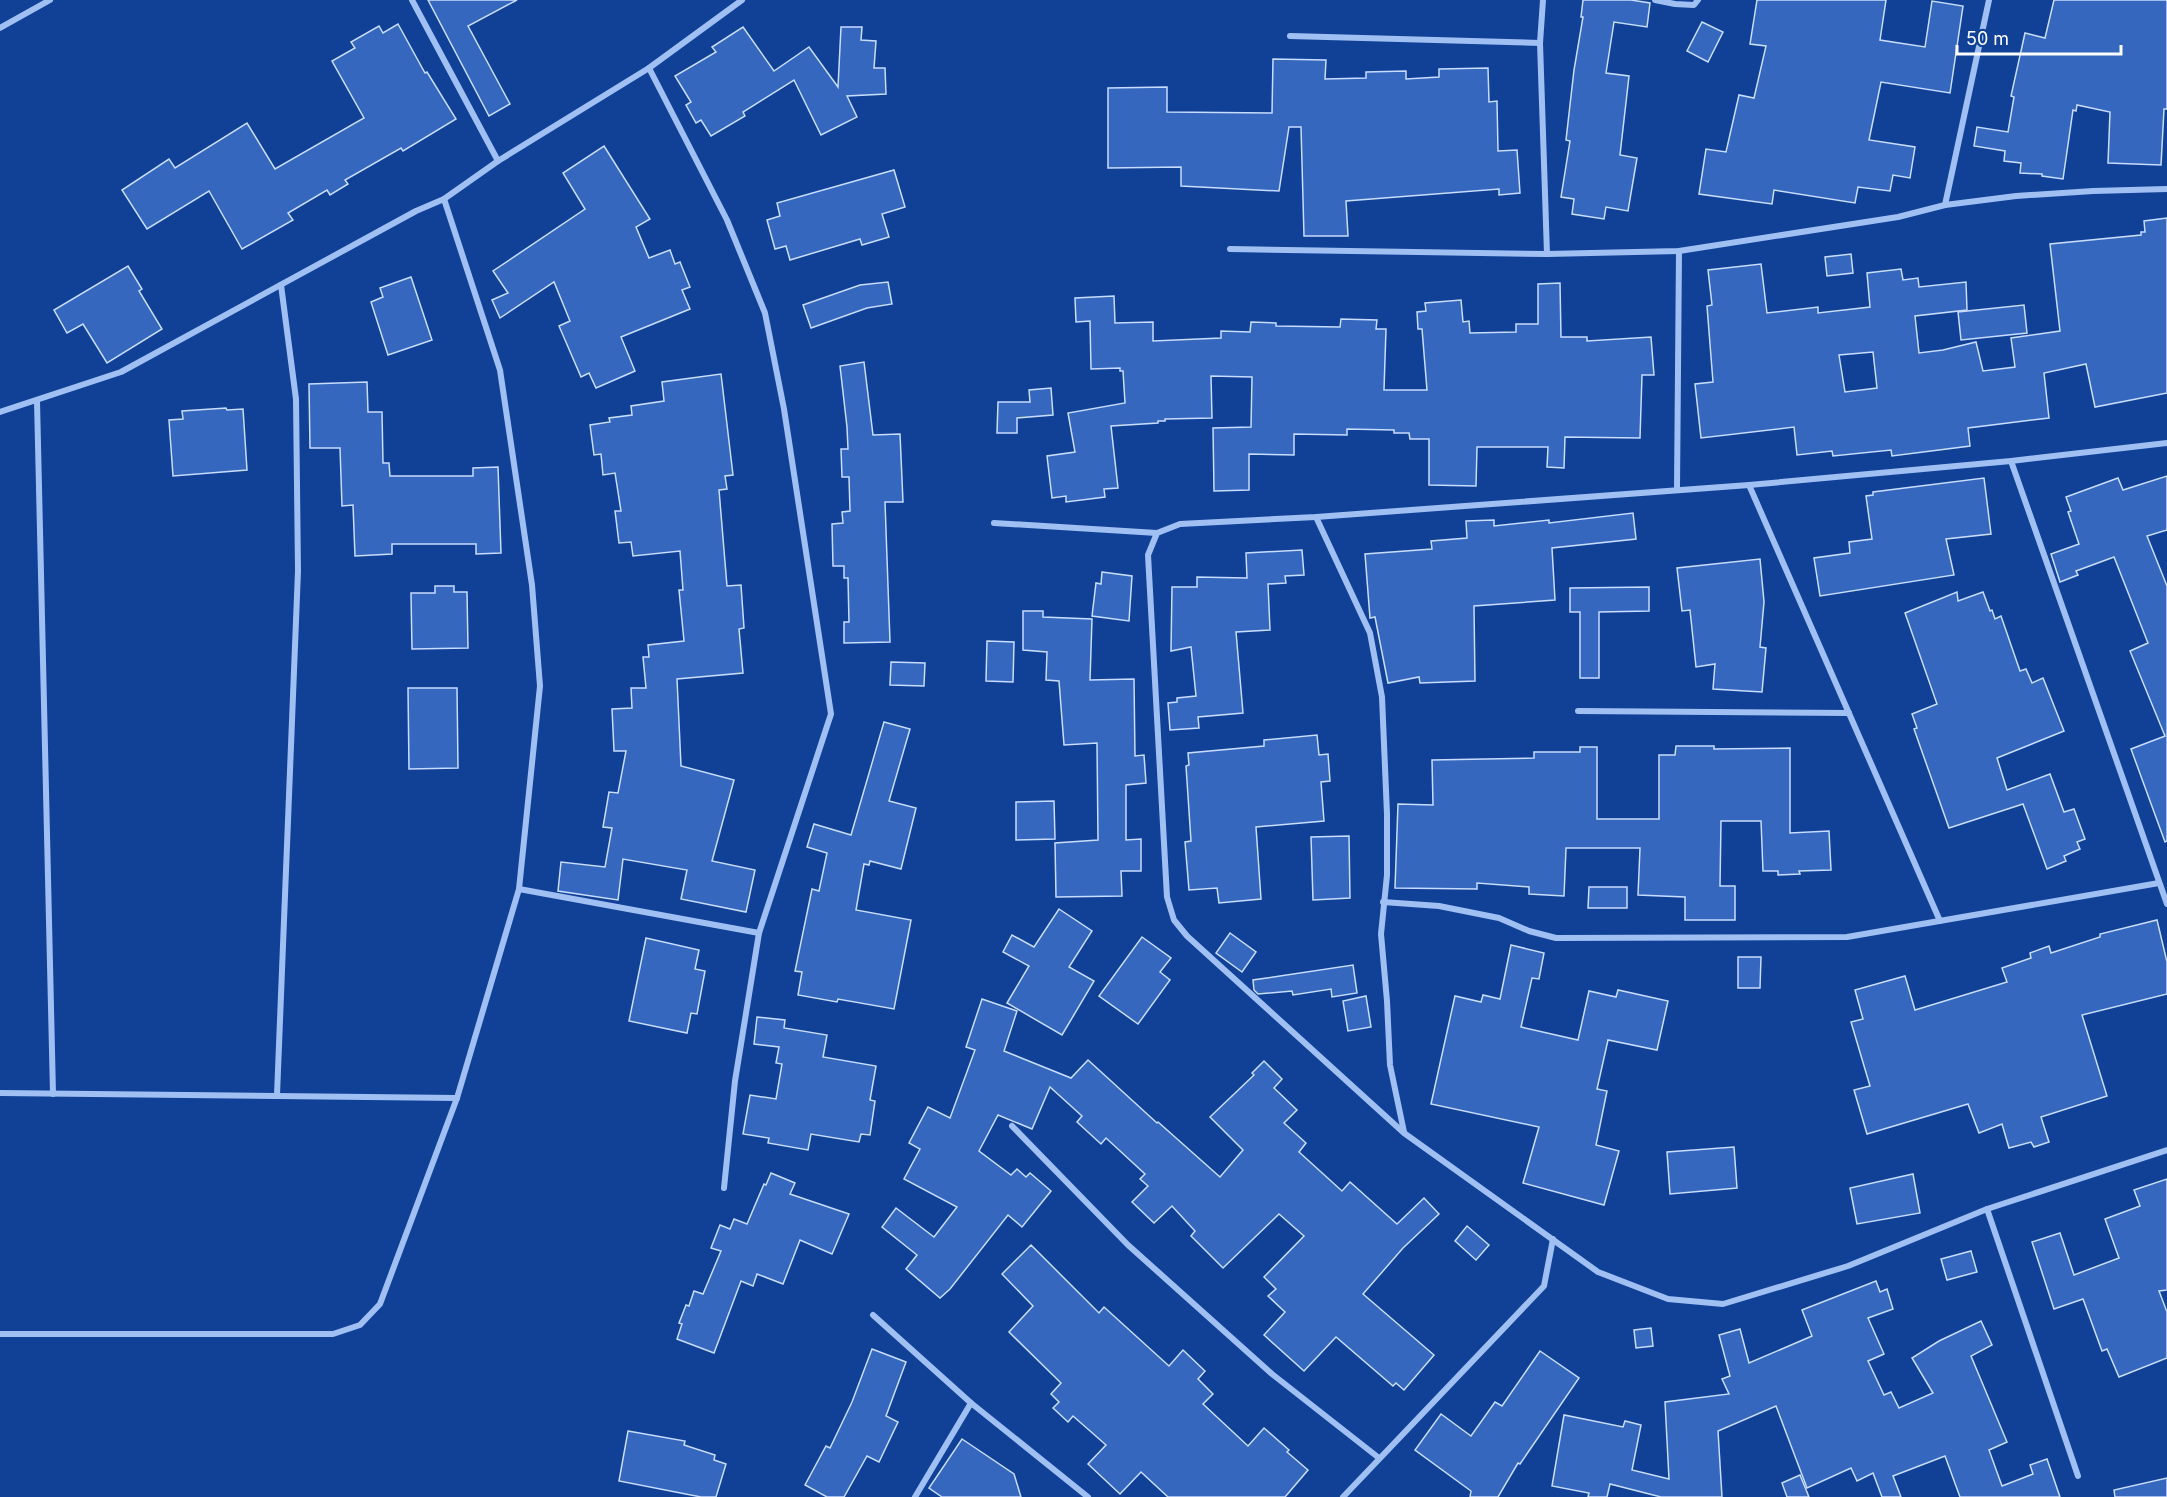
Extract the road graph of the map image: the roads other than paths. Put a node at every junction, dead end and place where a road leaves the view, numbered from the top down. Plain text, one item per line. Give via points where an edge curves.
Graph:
1 (50, 0) edge
2 (412, 0) edge
3 (742, 0) edge
4 (1543, 0) edge
5 (1655, 0) edge
6 (1698, 0) edge
7 (1989, 0) edge
8 (0, 28) edge
9 (1290, 36) dead end
10 (1540, 43) junction
11 (649, 68) junction
12 (498, 161) junction
13 (2167, 189) edge
14 (444, 199) junction
15 (1945, 205) junction
16 (1230, 249) dead end
17 (1679, 251) junction
18 (1547, 254) junction
19 (281, 285) junction
20 (37, 401) junction
21 (0, 412) edge
22 (2167, 443) edge
23 (2011, 461) junction
24 (1749, 485) junction
25 (1677, 490) junction
26 (1316, 517) junction
27 (994, 523) dead end
28 (1157, 533) junction
29 (1578, 711) dead end
30 (1849, 713) junction
31 (2159, 883) junction
32 (519, 889) junction
33 (1383, 902) junction
34 (2167, 904) edge
35 (1940, 921) junction
36 (759, 933) junction
37 (0, 1093) edge
38 (53, 1094) junction
39 (277, 1095) junction
40 (457, 1098) junction
41 (1012, 1126) dead end
42 (1404, 1133) junction
43 (2167, 1150) edge
44 (724, 1188) dead end
45 (1987, 1209) junction
46 (1553, 1239) junction
47 (873, 1315) dead end
48 (0, 1334) edge
49 (971, 1403) junction
50 (1379, 1458) junction
51 (2078, 1476) dead end
52 (915, 1497) edge
53 (1088, 1497) edge
54 (1343, 1497) edge

1 - 8 street
2 - 12 street
3 - 11 street
4 - 10 street
5 - 6 street via 1694,4
7 - 15 street
9 - 10 street
10 - 18 street
11 - 12 street
11 - 36 street via 727,220 765,313 784,409 831,714
12 - 14 street
13 - 15 street via 2093,190
14 - 19 street
14 - 32 street via 500,370 532,585 540,686
15 - 17 street via 1898,217
16 - 18 street
17 - 18 street
17 - 25 street
19 - 20 street via 122,372
19 - 39 street via 296,399 298,571
20 - 21 street
20 - 38 street
22 - 23 street
23 - 24 street
23 - 31 street
24 - 25 street
24 - 30 street
25 - 26 street
26 - 28 street via 1180,524
26 - 33 street via 1370,633 1382,697 1387,814
27 - 28 street
28 - 42 street via 1148,555 1167,897 1174,920
29 - 30 street
30 - 35 street
31 - 34 street
31 - 35 street
32 - 36 street
32 - 40 street
33 - 35 street via 1471,912 1556,938 1847,937
33 - 42 street via 1381,934 1390,1065
36 - 44 street via 735,1081
37 - 38 street
38 - 39 street
39 - 40 street
40 - 48 street via 380,1305 360,1325 333,1334
41 - 50 street via 1137,1253 1272,1374
42 - 46 street
43 - 45 street
45 - 46 street via 1848,1266 1723,1304 1668,1299 1598,1272
45 - 51 street
46 - 50 street via 1544,1286
47 - 49 street
49 - 52 street
49 - 53 street
50 - 54 street

